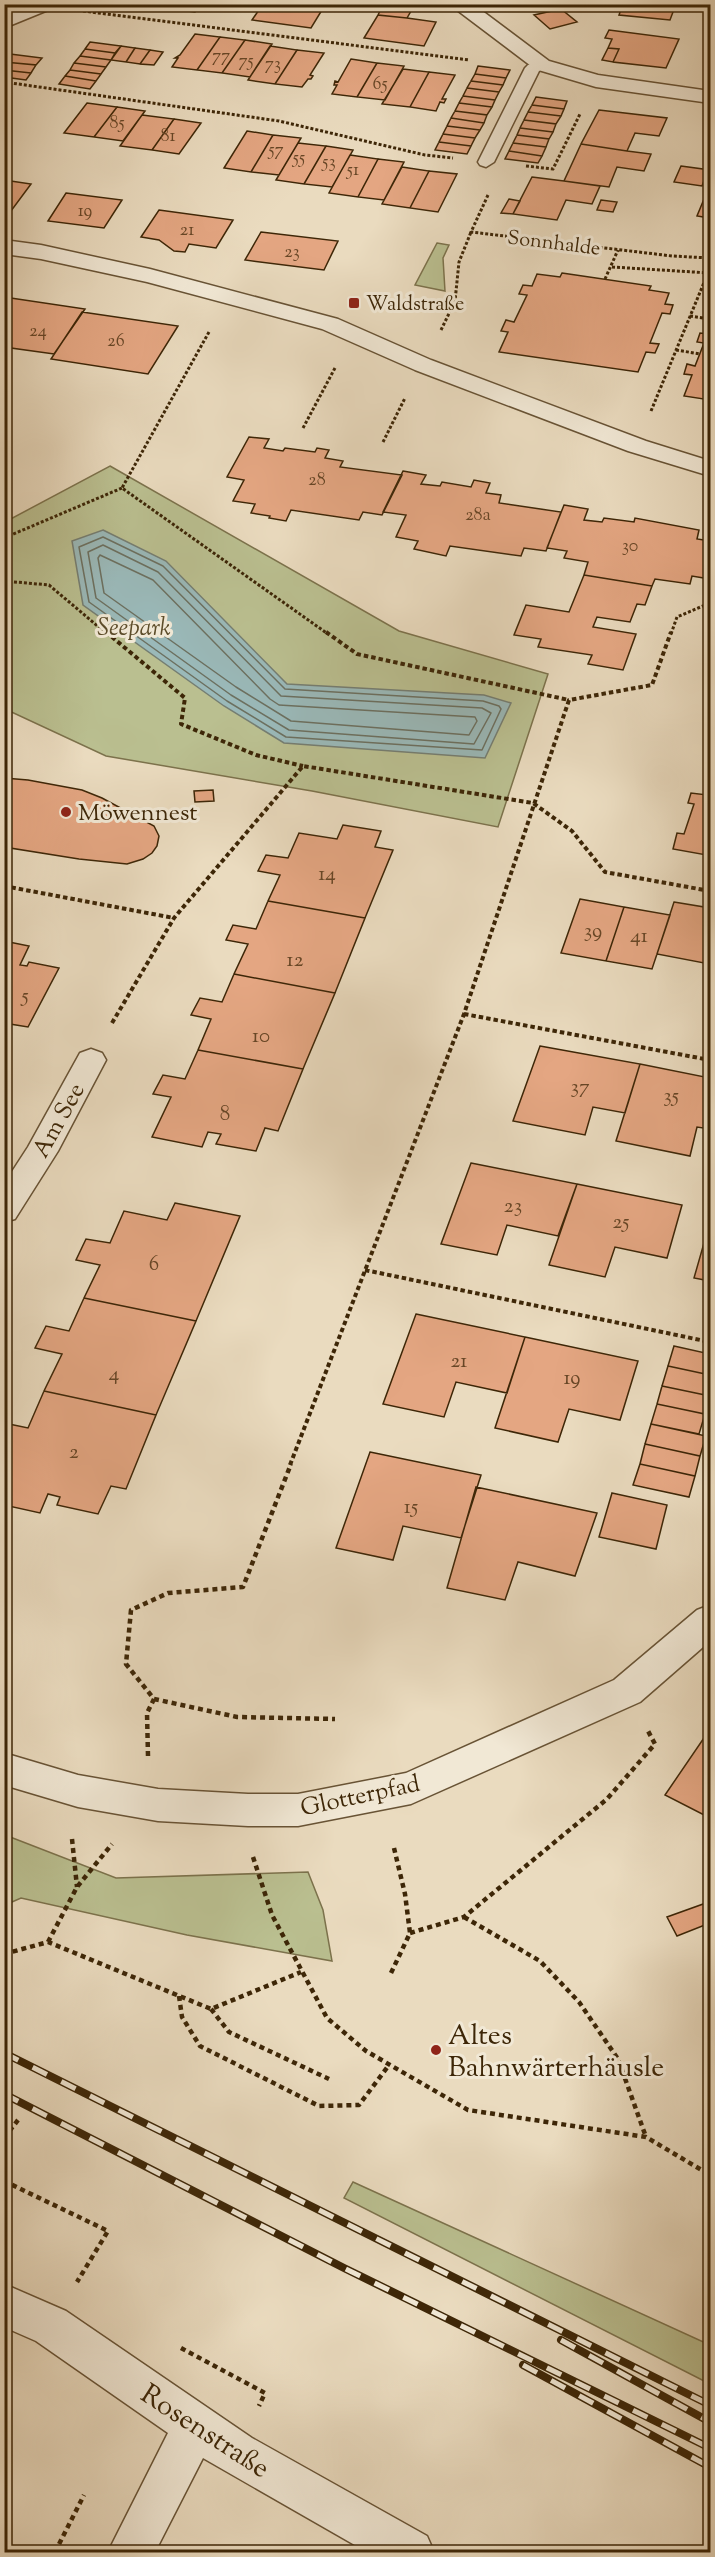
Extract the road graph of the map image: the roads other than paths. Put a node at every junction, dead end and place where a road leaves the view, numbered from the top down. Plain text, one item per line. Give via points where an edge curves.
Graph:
1 (459, 4) edge
2 (45, 5) edge
3 (4, 22) edge
4 (537, 66) junction
5 (711, 97) edge
6 (486, 162) road end
7 (4, 247) edge
8 (711, 469) edge
9 (91, 1060) road end
10 (4, 1211) edge
11 (711, 1620) edge
12 (4, 1769) edge
13 (4, 2305) edge
14 (196, 2425) junction
15 (130, 2553) edge
16 (411, 2553) edge

1 - 4 street
2 - 3 street
4 - 5 street via 596,81
4 - 6 lane
7 - 8 street via 150,276 288,312 354,333 423,365 637,446
9 - 10 street, Am See
11 - 12 street, Glotterpfad via 627,1691 411,1788 298,1810 248,1810 158,1805 78,1791
13 - 14 street, Rosenstraße via 51,2326
14 - 15 street
14 - 16 street, Rosenstraße via 236,2454

